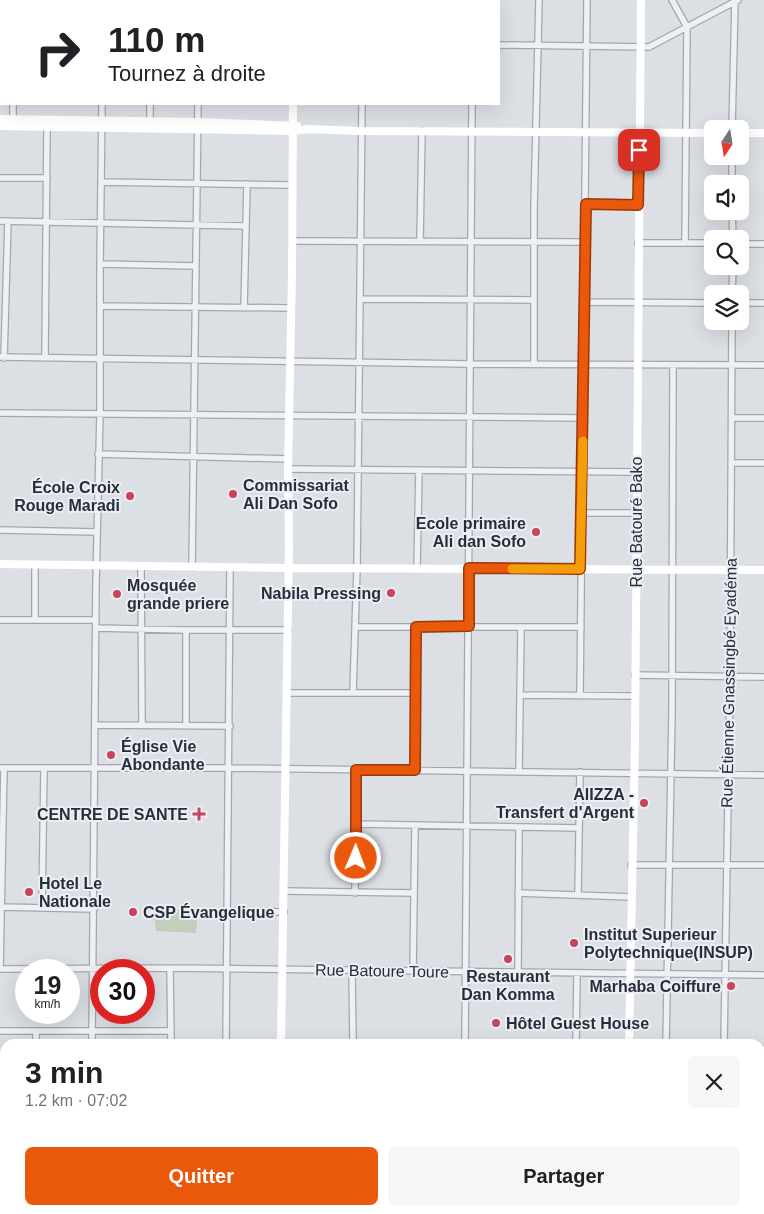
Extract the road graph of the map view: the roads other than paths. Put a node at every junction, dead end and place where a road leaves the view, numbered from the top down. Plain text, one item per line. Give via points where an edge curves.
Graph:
1 (539, 0) edge
2 (587, 0) edge
3 (641, 0) edge
4 (672, 0) edge
5 (736, 0) edge
6 (687, 27) junction
7 (500, 45) edge
8 (538, 46) junction
9 (587, 46) junction
10 (641, 47) junction
11 (13, 105) edge
12 (102, 105) edge
13 (150, 105) edge
14 (198, 105) edge
15 (293, 105) edge
16 (362, 105) edge
17 (472, 105) edge
18 (0, 119) edge
19 (732, 120) edge
20 (13, 123) junction
21 (102, 124) junction
22 (150, 125) junction
23 (0, 126) edge
24 (198, 126) junction
25 (47, 127) junction
26 (293, 128) junction
27 (361, 131) junction
28 (422, 131) junction
29 (472, 131) junction
30 (536, 132) junction
31 (586, 132) junction
32 (639, 132) junction
33 (686, 132) junction
34 (704, 133) edge
35 (749, 133) edge
36 (764, 133) edge
37 (0, 178) edge
38 (47, 178) junction
39 (101, 182) junction
40 (197, 183) junction
41 (247, 184) junction
42 (292, 185) junction
43 (586, 204) junction
44 (638, 205) junction
45 (0, 221) edge
46 (8, 221) junction
47 (47, 222) junction
48 (101, 223) junction
49 (196, 225) junction
50 (246, 226) junction
51 (292, 241) junction
52 (360, 241) junction
53 (420, 241) junction
54 (471, 242) junction
55 (534, 242) junction
56 (584, 242) junction
57 (638, 243) junction
58 (685, 243) junction
59 (704, 243) edge
60 (749, 244) edge
61 (764, 244) edge
62 (100, 264) junction
63 (196, 266) junction
64 (360, 299) junction
65 (470, 300) junction
66 (534, 300) junction
67 (584, 302) junction
68 (638, 302) junction
69 (704, 302) edge
70 (749, 303) edge
71 (764, 303) edge
72 (100, 306) junction
73 (195, 307) junction
74 (244, 308) junction
75 (291, 308) junction
76 (732, 330) edge
77 (2, 358) edge
78 (45, 358) junction
79 (100, 359) junction
80 (195, 360) junction
81 (290, 361) junction
82 (359, 362) junction
83 (470, 364) junction
84 (534, 364) junction
85 (584, 364) junction
86 (637, 364) junction
87 (732, 364) junction
88 (673, 365) junction
89 (764, 365) edge
90 (0, 413) edge
91 (100, 414) junction
92 (194, 414) junction
93 (289, 415) junction
94 (359, 416) junction
95 (470, 417) junction
96 (583, 418) junction
97 (732, 418) junction
98 (764, 418) edge
99 (98, 454) junction
100 (193, 456) junction
101 (288, 459) junction
102 (732, 463) junction
103 (764, 463) edge
104 (288, 470) junction
105 (359, 470) junction
106 (420, 471) junction
107 (470, 471) junction
108 (582, 472) junction
109 (636, 472) junction
110 (636, 512) junction
111 (582, 513) junction
112 (0, 530) edge
113 (97, 532) junction
114 (0, 564) edge
115 (35, 565) junction
116 (97, 566) junction
117 (141, 566) junction
118 (192, 567) junction
119 (230, 567) junction
120 (289, 568) junction
121 (357, 568) junction
122 (417, 568) junction
123 (469, 568) junction
124 (580, 569) junction
125 (636, 569) junction
126 (672, 569) junction
127 (731, 569) junction
128 (764, 570) edge
129 (0, 620) edge
130 (35, 620) junction
131 (96, 620) junction
132 (469, 626) junction
133 (356, 627) junction
134 (416, 627) junction
135 (521, 627) junction
136 (581, 627) junction
137 (96, 628) junction
138 (142, 629) junction
139 (186, 630) junction
140 (230, 630) junction
141 (288, 630) junction
142 (635, 675) junction
143 (672, 676) junction
144 (730, 677) junction
145 (764, 677) edge
146 (354, 692) junction
147 (287, 693) junction
148 (416, 693) junction
149 (521, 695) junction
150 (580, 696) junction
151 (635, 696) junction
152 (95, 725) junction
153 (142, 725) junction
154 (186, 726) junction
155 (230, 726) junction
156 (2, 768) edge
157 (96, 768) junction
158 (228, 768) junction
159 (44, 769) junction
160 (285, 769) junction
161 (356, 770) junction
162 (415, 770) junction
163 (468, 771) junction
164 (519, 772) junction
165 (580, 772) junction
166 (634, 773) junction
167 (670, 774) junction
168 (728, 775) junction
169 (764, 775) edge
170 (357, 824) junction
171 (415, 825) junction
172 (468, 826) junction
173 (519, 828) junction
174 (579, 828) junction
175 (631, 865) junction
176 (670, 865) junction
177 (726, 865) junction
178 (764, 865) edge
179 (285, 891) junction
180 (355, 893) junction
181 (414, 893) junction
182 (518, 893) junction
183 (578, 895) junction
184 (631, 897) junction
185 (1, 906) edge
186 (42, 908) junction
187 (94, 909) junction
188 (227, 911) junction
189 (284, 912) junction
190 (92, 959) edge
191 (155, 968) edge
192 (170, 968) junction
193 (0, 969) edge
194 (90, 969) edge
195 (227, 969) junction
196 (283, 970) junction
197 (352, 970) junction
198 (414, 971) junction
199 (467, 972) junction
200 (518, 972) junction
201 (577, 973) junction
202 (630, 974) junction
203 (668, 974) junction
204 (724, 974) junction
205 (764, 976) edge
206 (92, 1024) edge
207 (0, 1031) edge
208 (36, 1031) junction
209 (92, 1031) junction
210 (171, 1031) junction
211 (36, 1039) edge
212 (92, 1039) edge
213 (171, 1039) edge
214 (226, 1039) edge
215 (281, 1039) edge
216 (353, 1039) edge
217 (465, 1039) edge
218 (576, 1039) edge
219 (629, 1039) edge
220 (666, 1039) edge
221 (724, 1039) edge

1 - 8 street
2 - 9 street
3 - 10 street, Rue Batouré Bako
4 - 6 street
5 - 6 street
5 - 19 street
6 - 10 street via 653,46
6 - 33 street
7 - 8 street
8 - 9 street
8 - 30 street
9 - 10 street
9 - 31 street
10 - 32 street, Rue Batouré Bako
11 - 20 street
12 - 21 street
13 - 22 street
14 - 24 street
15 - 26 street
16 - 27 street
17 - 29 street
18 - 20 street
20 - 21 street
20 - 23 street
20 - 25 street
21 - 22 street
21 - 25 street
21 - 39 street
22 - 24 street
24 - 26 street
24 - 40 street
25 - 38 street
26 - 27 street
26 - 42 street
27 - 28 street
27 - 52 street
28 - 29 street
28 - 53 street
29 - 30 street
29 - 54 street
30 - 31 street
30 - 55 street
31 - 32 street
31 - 43 street
32 - 33 street
32 - 44 street, Rue Batouré Bako
33 - 34 street
33 - 58 street
35 - 36 street
37 - 38 street
38 - 47 street
39 - 40 street
39 - 48 street
40 - 41 street
40 - 49 street
41 - 42 street
41 - 50 street
42 - 51 street
43 - 44 street
43 - 56 street
44 - 57 street, Rue Batouré Bako
45 - 46 street
46 - 47 street
46 - 77 street
47 - 48 street
47 - 78 street
48 - 49 street
48 - 62 street
49 - 50 street
49 - 63 street
50 - 74 street
51 - 52 street
51 - 75 street
52 - 53 street
52 - 64 street
53 - 54 street
54 - 55 street
54 - 65 street
55 - 56 street
55 - 66 street
56 - 67 street
57 - 58 street
57 - 68 street, Rue Batouré Bako
58 - 59 street
60 - 61 street
62 - 63 street
62 - 72 street
63 - 73 street
64 - 65 street
64 - 82 street
65 - 66 street
65 - 83 street
66 - 84 street
67 - 68 street
67 - 85 street
68 - 69 street
68 - 86 street, Rue Batouré Bako
70 - 71 street
72 - 73 street
72 - 79 street
73 - 74 street
73 - 80 street
74 - 75 street
75 - 81 street
76 - 87 street, Rue Étienne Gnassingbé Eyadéma
77 - 78 street
78 - 79 street
79 - 80 street
79 - 91 street
80 - 81 street
80 - 92 street
81 - 82 street
81 - 93 street
82 - 83 street
82 - 94 street
83 - 84 street
83 - 95 street
84 - 85 street
85 - 86 street
85 - 96 street
86 - 88 street
86 - 109 street, Rue Batouré Bako
87 - 88 street
87 - 89 street
87 - 97 street, Rue Étienne Gnassingbé Eyadéma
88 - 126 street
90 - 91 street
91 - 92 street
91 - 99 street
92 - 93 street
92 - 100 street
93 - 94 street
93 - 101 street
94 - 95 street
94 - 105 street
95 - 96 street
95 - 107 street
96 - 108 street
97 - 98 street
97 - 102 street, Rue Étienne Gnassingbé Eyadéma
99 - 100 street
99 - 113 street
100 - 101 street
100 - 118 street
101 - 104 street
102 - 103 street
102 - 127 street, Rue Étienne Gnassingbé Eyadéma
104 - 105 street
104 - 120 street
105 - 106 street
105 - 121 street
106 - 107 street
106 - 122 street
107 - 108 street
107 - 123 street
108 - 109 street
108 - 111 street
109 - 110 street, Rue Batouré Bako
110 - 111 street
110 - 125 street, Rue Batouré Bako
111 - 124 street
112 - 113 street
113 - 116 street
114 - 115 street
115 - 116 street
115 - 130 street
116 - 117 street
116 - 131 street
117 - 118 street
117 - 138 street
118 - 119 street
119 - 120 street
119 - 140 street
120 - 121 street
120 - 141 street
121 - 122 street
121 - 133 street
122 - 123 street
123 - 124 street
123 - 132 street
124 - 125 street
124 - 136 street
125 - 126 street
125 - 142 street, Rue Batouré Bako
126 - 127 street
126 - 143 street
127 - 128 street
127 - 144 street, Rue Étienne Gnassingbé Eyadéma
129 - 130 street
130 - 131 street
131 - 137 street
132 - 134 street
132 - 135 street
132 - 163 street
133 - 134 street
133 - 146 street
134 - 148 street
135 - 136 street
135 - 149 street
136 - 150 street
137 - 138 street
137 - 152 street
138 - 139 street
138 - 153 street
139 - 140 street
139 - 154 street
140 - 141 street
140 - 155 street
141 - 147 street
142 - 143 street
142 - 151 street, Rue Batouré Bako
143 - 144 street
143 - 167 street
144 - 145 street
144 - 168 street, Rue Étienne Gnassingbé Eyadéma
146 - 147 street
146 - 148 street
147 - 160 street
148 - 162 street
149 - 150 street
149 - 164 street
150 - 151 street
151 - 166 street, Rue Batouré Bako
152 - 153 street
152 - 157 street
153 - 154 street
154 - 155 street
155 - 158 street
156 - 159 street
156 - 185 street
157 - 158 street
157 - 159 street
157 - 187 street
158 - 160 street
158 - 188 street
159 - 186 street
160 - 161 street
160 - 179 street
161 - 162 street
161 - 170 street
162 - 163 street
163 - 164 street
163 - 172 street
164 - 165 street
165 - 166 street
165 - 174 street
166 - 167 street
166 - 175 street, Rue Batouré Bako
167 - 168 street
167 - 176 street
168 - 169 street
168 - 177 street, Rue Étienne Gnassingbé Eyadéma
170 - 171 street
170 - 180 street
171 - 172 street
171 - 181 street
172 - 173 street
172 - 199 street
173 - 174 street
173 - 182 street
174 - 183 street
175 - 176 street
175 - 184 street, Rue Batouré Bako
176 - 177 street
176 - 203 street
177 - 178 street
177 - 204 street, Rue Étienne Gnassingbé Eyadéma
179 - 180 street
179 - 189 street
180 - 181 street
181 - 198 street
182 - 183 street
182 - 200 street
183 - 184 street
184 - 202 street, Rue Batouré Bako
185 - 186 street
185 - 193 street
186 - 187 street
187 - 190 street
188 - 189 street
188 - 195 street
189 - 196 street
191 - 192 street, Rue Batoure Toure
192 - 195 street, Rue Batoure Toure
192 - 210 street
193 - 194 street, Rue Batoure Toure
195 - 196 street, Rue Batoure Toure
195 - 214 street
196 - 197 street, Rue Batoure Toure
196 - 215 street
197 - 198 street, Rue Batoure Toure
197 - 216 street
198 - 199 street, Rue Batoure Toure
199 - 200 street, Rue Batoure Toure
199 - 217 street
200 - 201 street, Rue Batoure Toure
201 - 202 street, Rue Batoure Toure
201 - 218 street
202 - 203 street, Rue Batoure Toure
202 - 219 street, Rue Batouré Bako
203 - 204 street, Rue Batoure Toure
203 - 220 street
204 - 205 street, Rue Batoure Toure
204 - 221 street, Rue Étienne Gnassingbé Eyadéma
206 - 209 street
207 - 208 street
208 - 209 street
208 - 211 street
209 - 210 street
209 - 212 street
210 - 213 street

